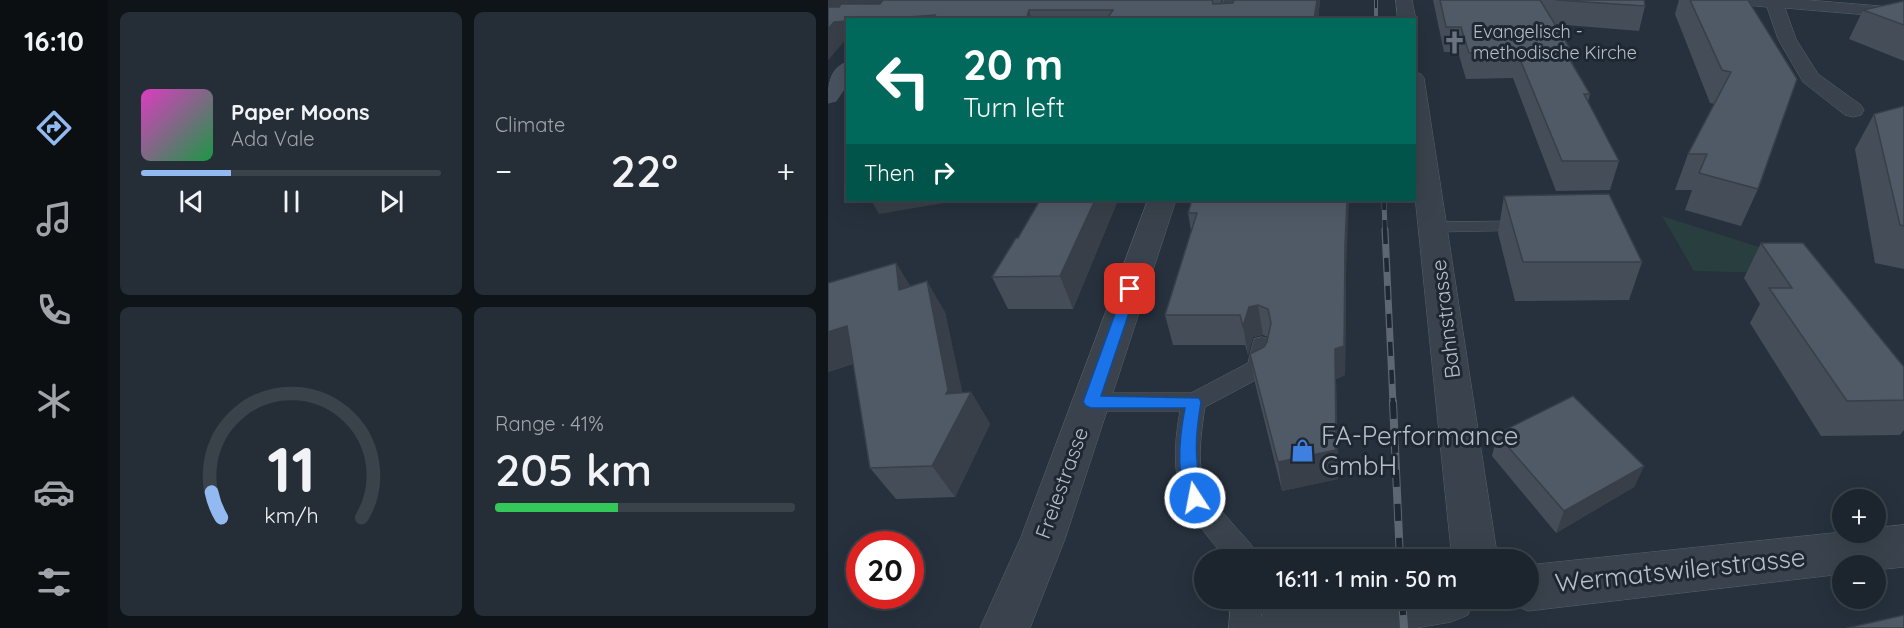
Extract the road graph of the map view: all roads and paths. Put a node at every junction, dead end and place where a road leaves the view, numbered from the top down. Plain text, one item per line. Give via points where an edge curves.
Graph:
1 (1404, 0) edge
2 (1745, 0) edge
3 (1774, 2) junction
4 (1904, 13) edge
5 (1407, 18) edge
6 (846, 71) edge
7 (1416, 92) edge
8 (828, 96) edge
9 (1853, 110) dead end
10 (1162, 201) edge
11 (1542, 226) edge
12 (1435, 227) junction
13 (1262, 345) edge
14 (1091, 402) junction
15 (1194, 402) junction
16 (1904, 546) edge
17 (1237, 549) edge
18 (1474, 549) edge
19 (1539, 587) edge
20 (1246, 609) edge
21 (1389, 609) edge
22 (1005, 628) edge
23 (1245, 628) edge
24 (1281, 628) edge

1 - 5 street
2 - 3 street
3 - 4 street
3 - 9 street via 1787,39 1810,78
6 - 8 main road
7 - 12 street, Bahnstrasse
10 - 14 street, Freiestrasse
11 - 12 lane
12 - 18 street, Bahnstrasse
13 - 15 lane via 1259,368
14 - 15 lane
14 - 22 street, Freiestrasse via 1043,539
15 - 17 lane via 1188,436 1195,498
16 - 19 street, Wermatswilerstrasse
20 - 23 lane
21 - 24 street

